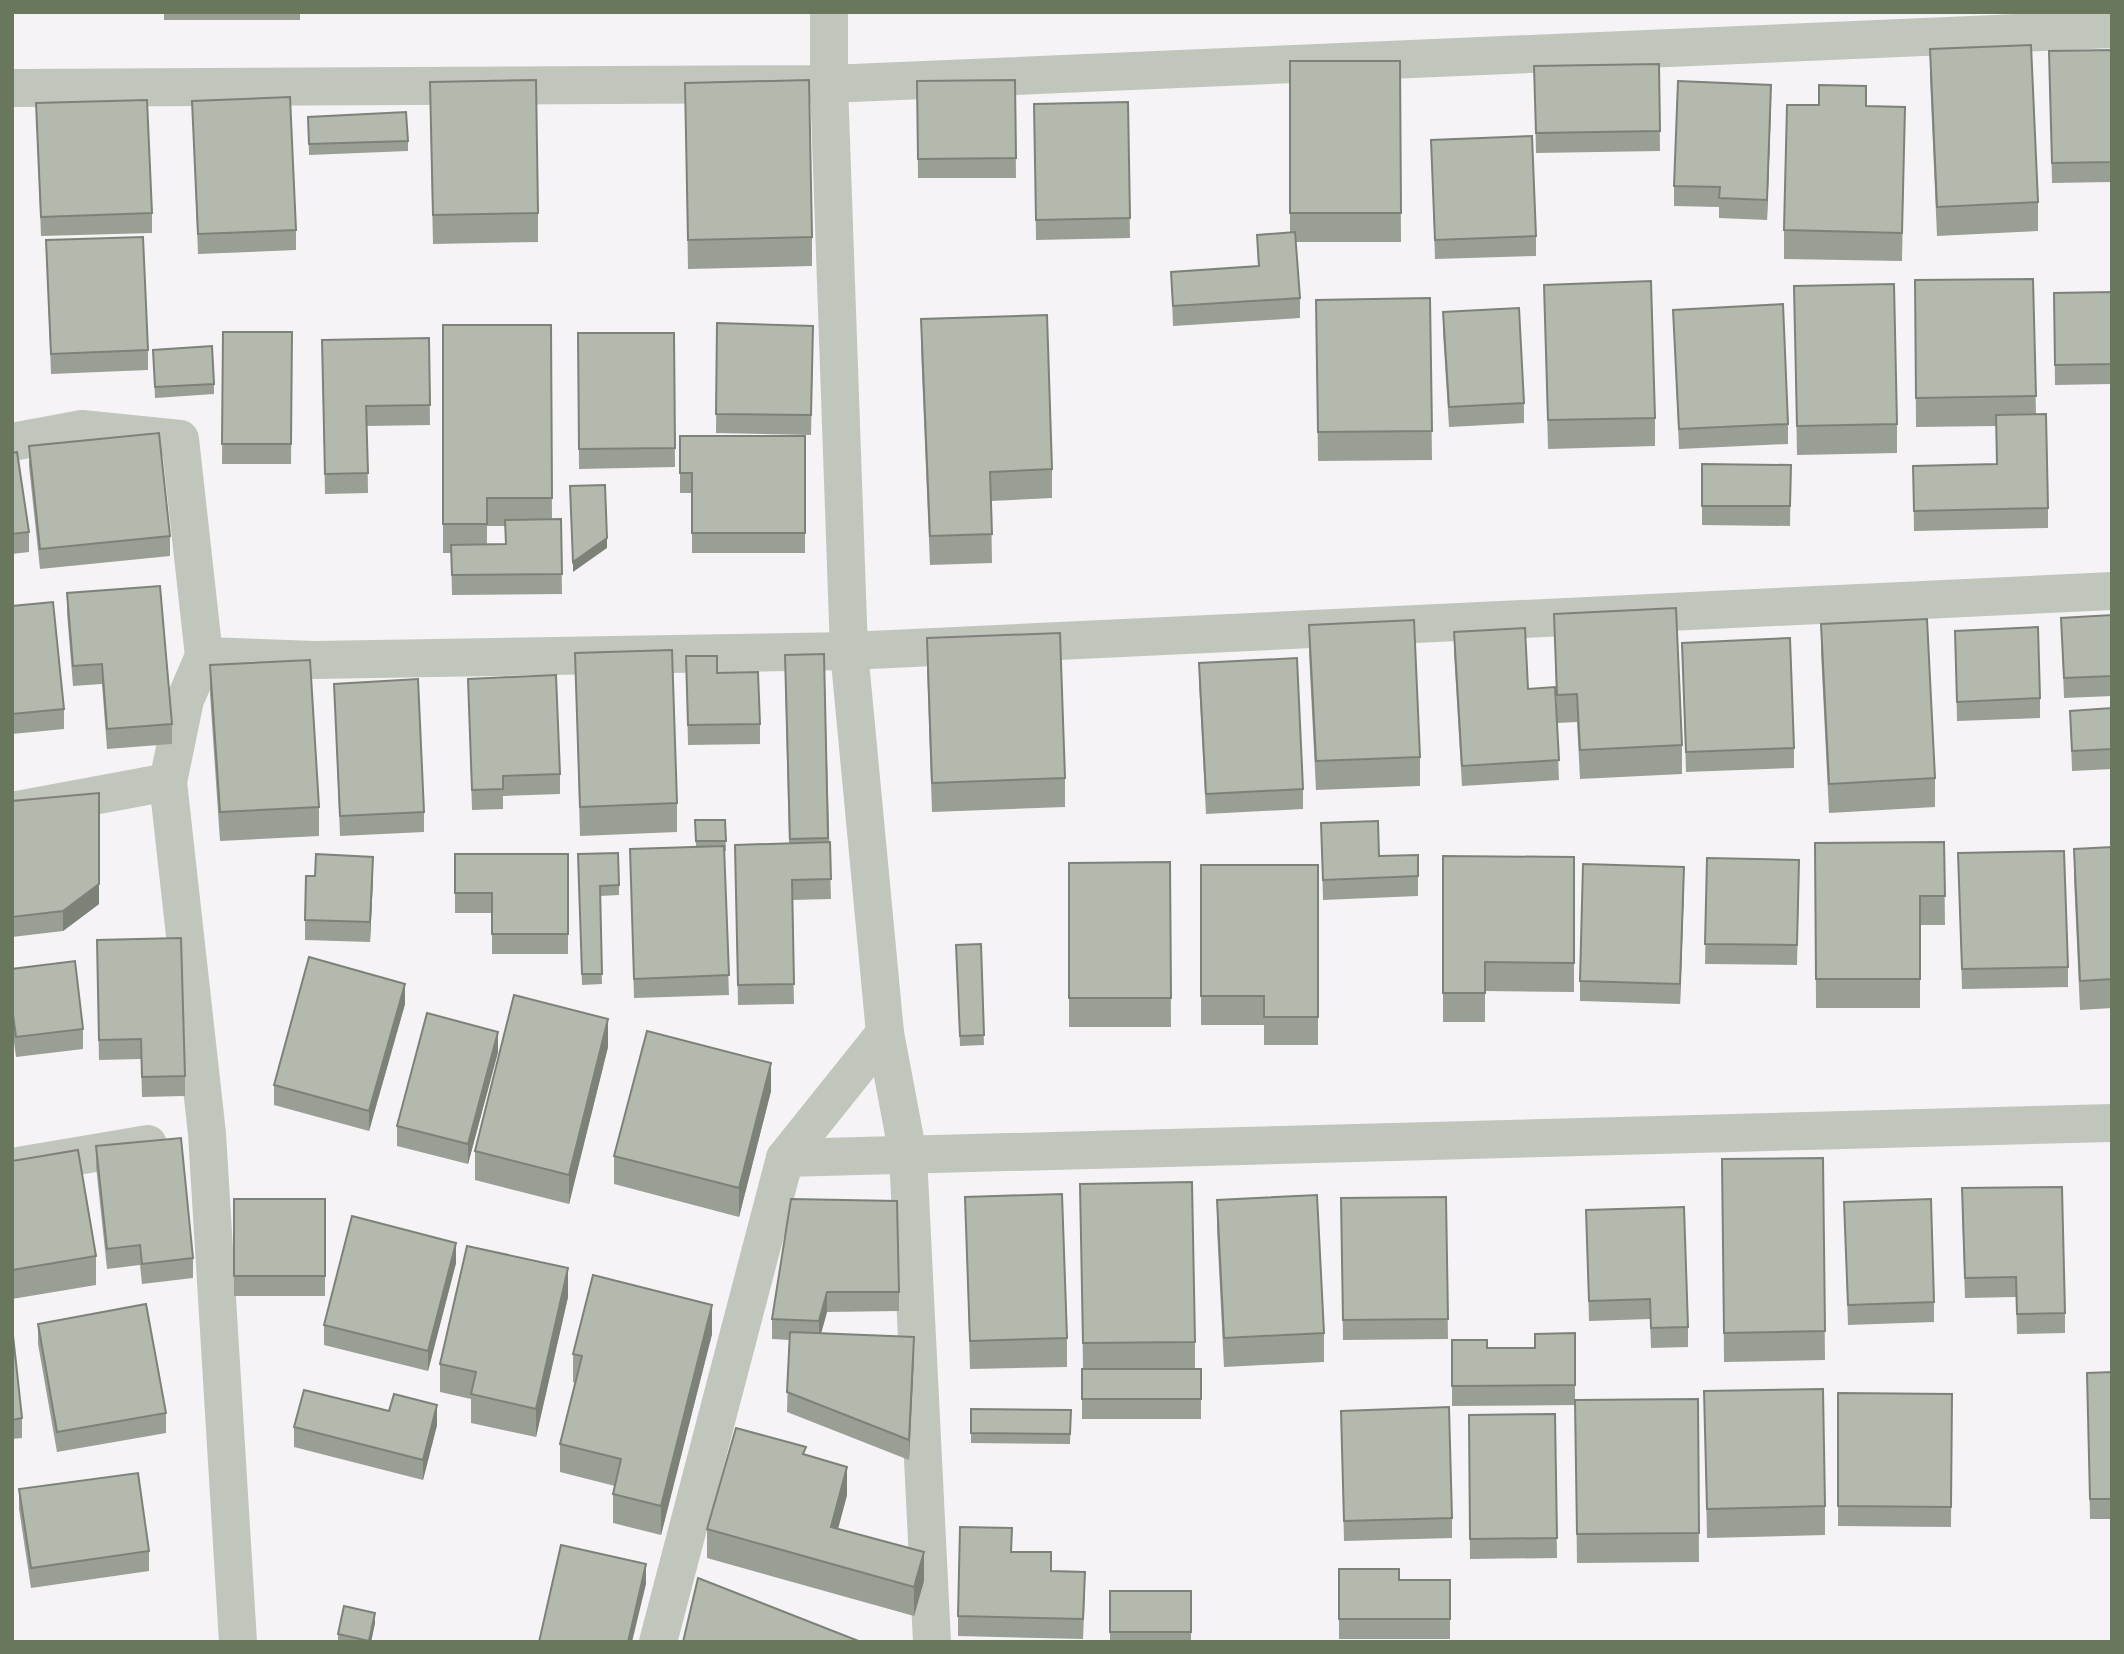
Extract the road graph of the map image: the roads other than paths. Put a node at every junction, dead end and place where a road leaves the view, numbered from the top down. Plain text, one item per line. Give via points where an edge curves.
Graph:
1 (829, 12) edge
2 (2112, 29) edge
3 (829, 84) junction
4 (12, 88) edge
5 (12, 442) edge
6 (2112, 591) edge
7 (849, 651) junction
8 (204, 656) junction
9 (168, 782) junction
10 (12, 811) edge
11 (885, 1032) junction
12 (2112, 1123) edge
13 (207, 1134) junction
14 (908, 1155) junction
15 (785, 1158) junction
16 (12, 1167) edge
17 (240, 1641) edge
18 (658, 1642) edge
19 (932, 1642) edge

1 - 3 street
2 - 3 street
3 - 4 street
3 - 7 street
5 - 8 street via 82,429 180,439
6 - 7 street
7 - 8 street via 315,660
7 - 11 street
8 - 9 street via 185,700
9 - 10 street
9 - 13 street
11 - 14 street
11 - 15 street
12 - 14 street
13 - 16 street
13 - 17 street
14 - 15 street
14 - 19 street
15 - 18 street

